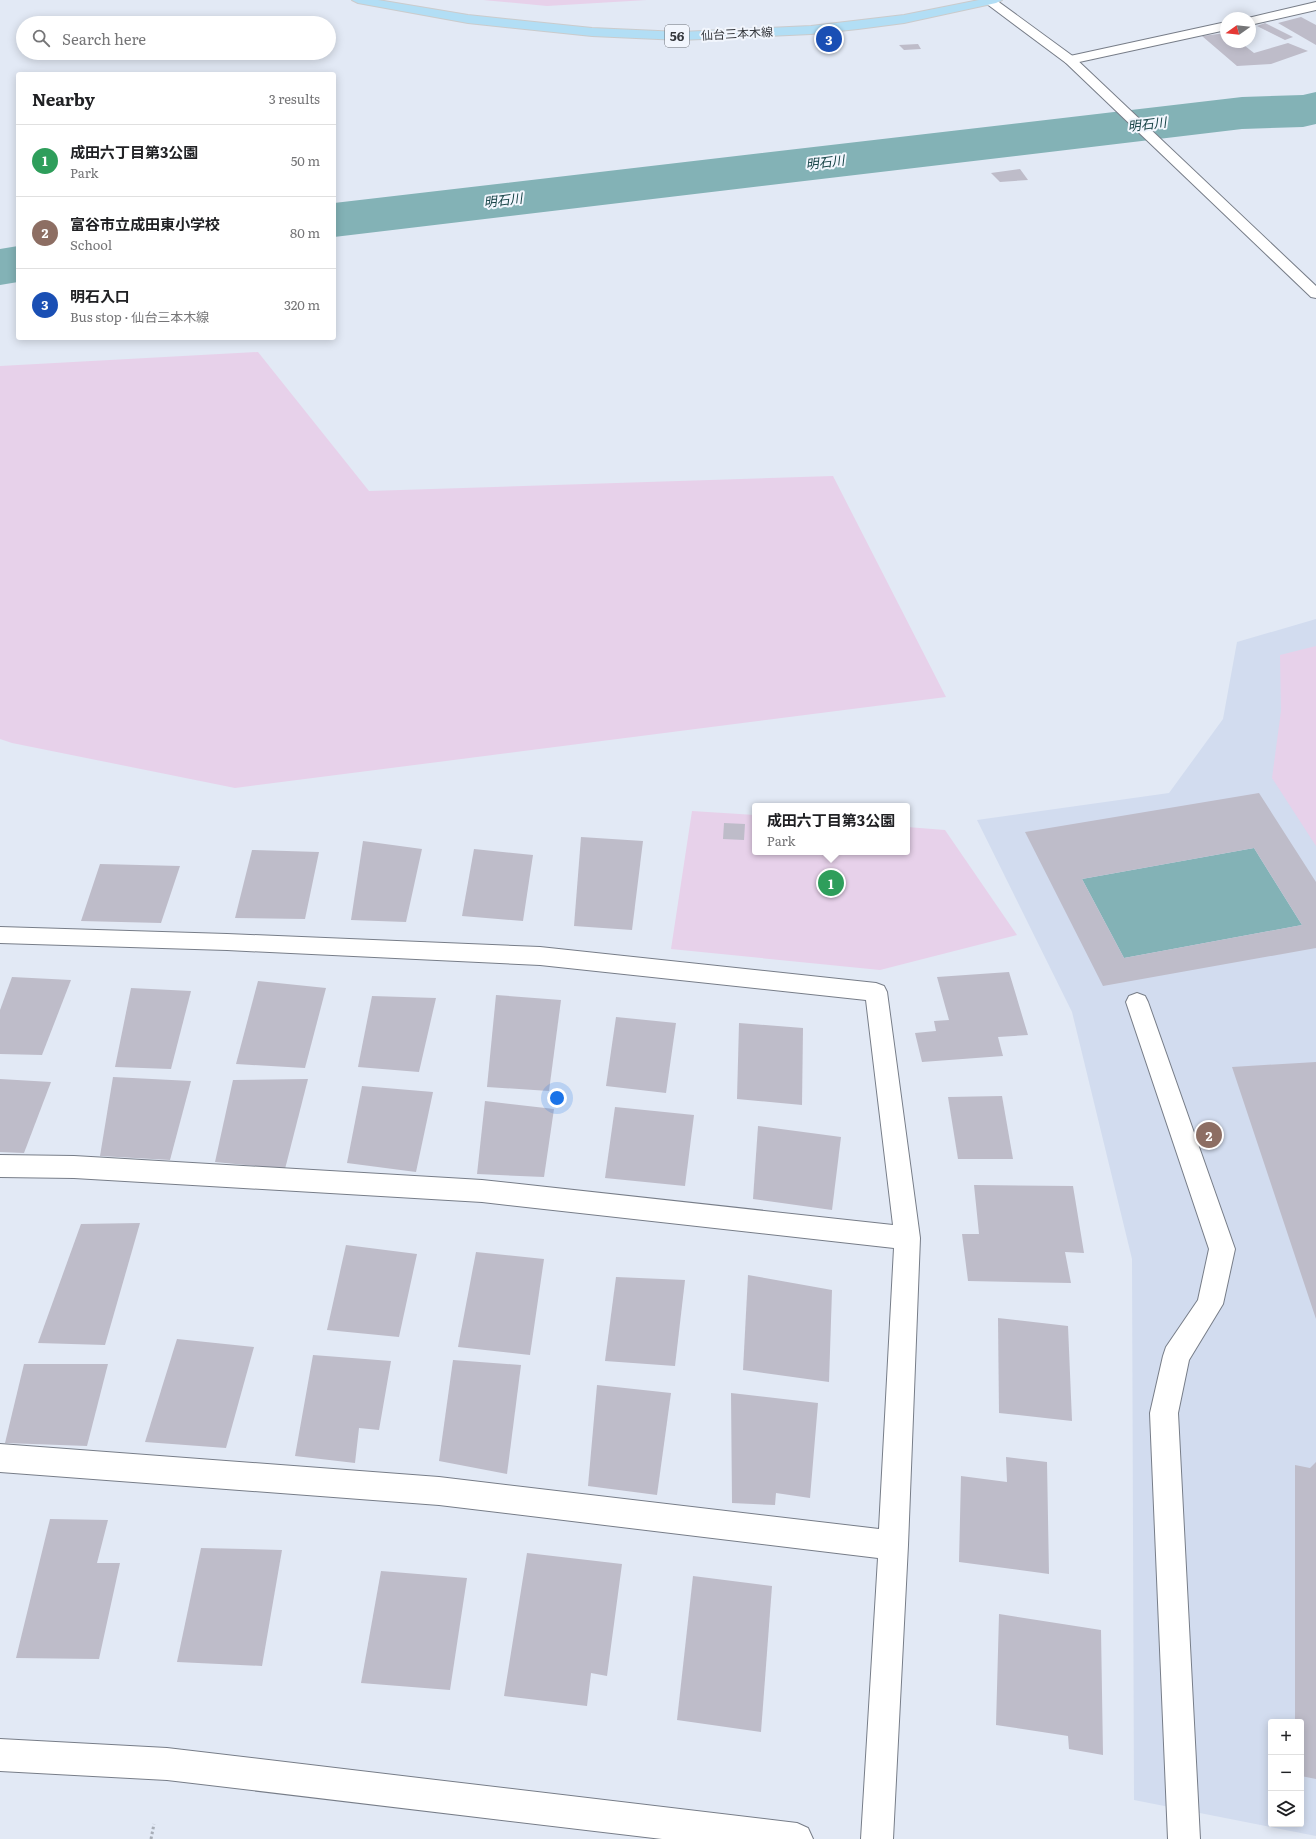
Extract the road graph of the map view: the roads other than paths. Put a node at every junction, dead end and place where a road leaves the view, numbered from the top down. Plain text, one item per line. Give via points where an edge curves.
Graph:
1 (358, 0) edge
2 (993, 1) edge
3 (1316, 6) edge
4 (1256, 20) edge
5 (1220, 27) edge
6 (1070, 60) junction
7 (1316, 294) edge
8 (0, 936) edge
9 (1137, 1002) dead end
10 (0, 1166) edge
11 (907, 1238) junction
12 (0, 1458) edge
13 (893, 1545) junction
14 (0, 1755) edge
15 (797, 1839) edge
16 (877, 1839) edge
17 (1184, 1839) edge

1 - 2 main road, 仙台三本木線 / 56 via 468,19 592,32 680,36 858,25 904,19
2 - 6 street
3 - 4 street
5 - 6 street
6 - 7 street
8 - 11 street via 227,942 540,956 876,992
9 - 17 street via 1222,1249 1210,1304 1176,1356 1164,1413
10 - 11 street via 74,1167 482,1191
11 - 13 street
12 - 13 street via 439,1491
13 - 16 street
14 - 15 street via 167,1764

